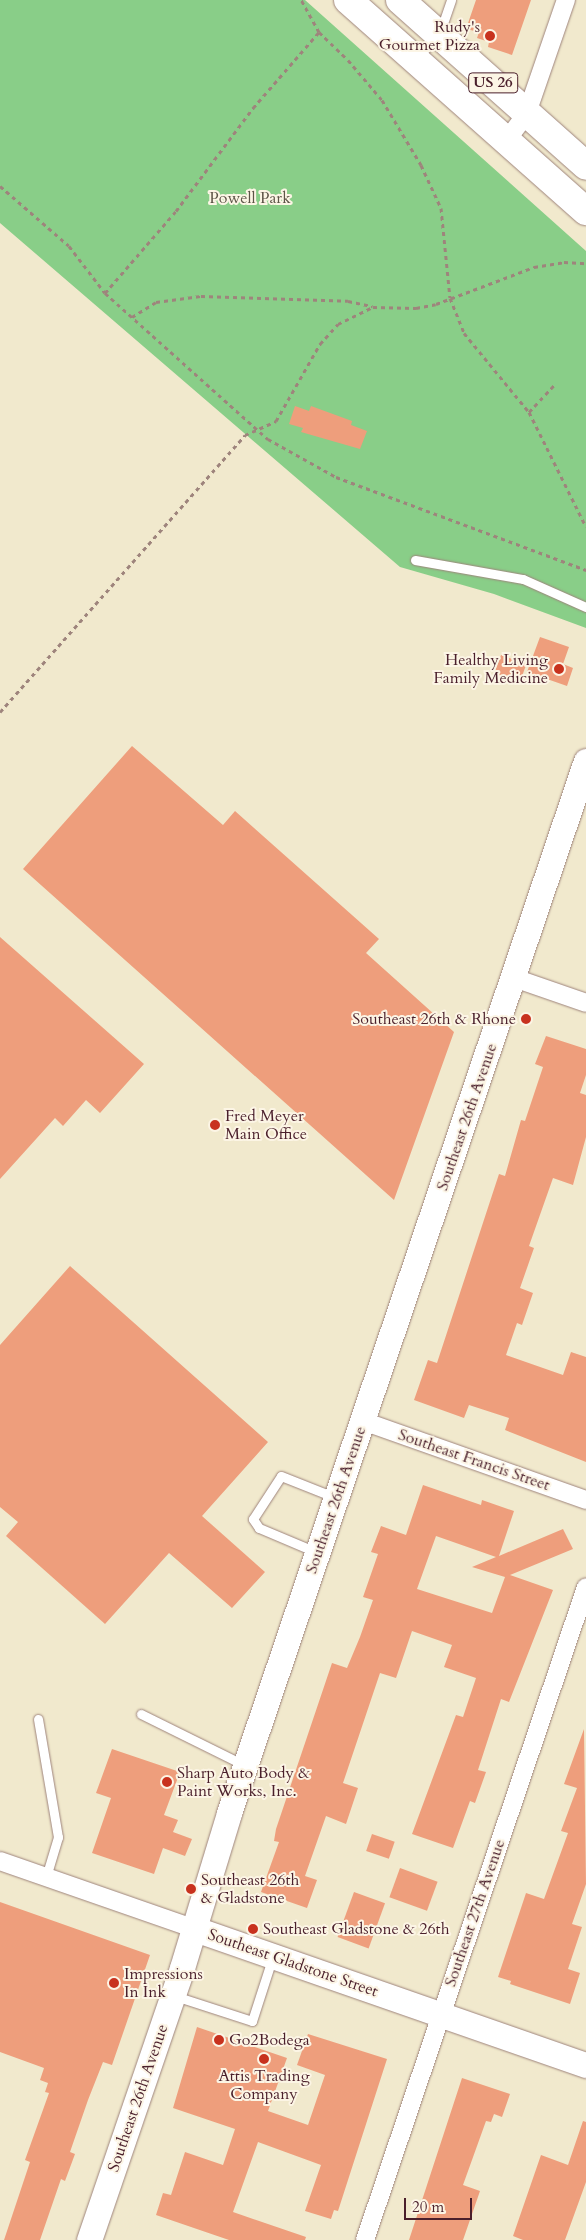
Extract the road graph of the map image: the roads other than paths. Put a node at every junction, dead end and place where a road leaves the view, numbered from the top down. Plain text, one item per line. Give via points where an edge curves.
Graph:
1 (348, 0) edge
2 (400, 0) edge
3 (451, 0) edge
4 (566, 0) edge
5 (439, 35) junction
6 (414, 60) junction
7 (527, 113) junction
8 (506, 141) junction
9 (586, 166) edge
10 (586, 211) edge
11 (415, 560) dead end
12 (586, 607) edge
13 (586, 761) edge
14 (514, 978) junction
15 (586, 1004) edge
16 (363, 1421) junction
17 (336, 1498) junction
18 (586, 1500) edge
19 (318, 1553) junction
20 (586, 1587) edge
21 (141, 1714) dead end
22 (38, 1718) dead end
23 (245, 1766) junction
24 (0, 1861) edge
25 (46, 1878) junction
26 (195, 1929) junction
27 (273, 1956) junction
28 (173, 1995) junction
29 (440, 2014) junction
30 (586, 2065) edge
31 (90, 2240) edge
32 (365, 2240) edge

1 - 6 main road, US 26
2 - 5 main road, US 26
3 - 5 lane
4 - 7 street
5 - 6 lane
5 - 7 main road, US 26
6 - 8 main road, US 26
7 - 8 street
7 - 9 main road, US 26
8 - 10 main road, US 26
11 - 12 lane via 523,579
13 - 14 street, Southeast 26th Avenue
14 - 15 street
14 - 16 street, Southeast 26th Avenue
16 - 17 street, Southeast 26th Avenue
16 - 18 street, Southeast Francis Street
17 - 19 street, Southeast 26th Avenue
17 - 19 lane via 281,1476 252,1519 259,1528
19 - 23 street, Southeast 26th Avenue
20 - 29 street, Southeast 27th Avenue
21 - 23 lane
22 - 25 lane via 58,1837
23 - 26 street, Southeast 26th Avenue
24 - 25 street, Southeast Gladstone Street
25 - 26 street, Southeast Gladstone Street
26 - 27 street, Southeast Gladstone Street
26 - 28 street, Southeast 26th Avenue
27 - 28 lane via 252,2021
27 - 29 street, Southeast Gladstone Street
28 - 31 street, Southeast 26th Avenue
29 - 30 street, Southeast Gladstone Street
29 - 32 street, Southeast 27th Avenue

